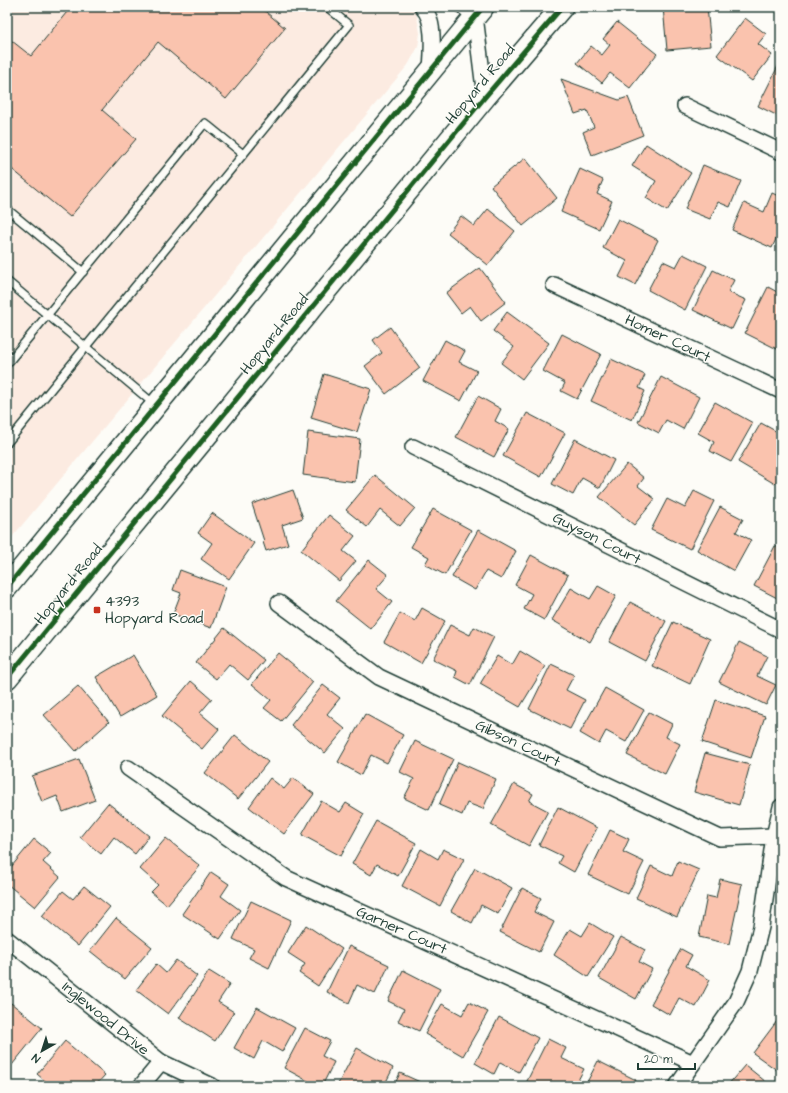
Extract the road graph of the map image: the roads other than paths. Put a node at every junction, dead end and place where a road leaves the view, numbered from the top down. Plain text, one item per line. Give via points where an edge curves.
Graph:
1 (327, 7) edge
2 (422, 7) edge
3 (562, 7) edge
4 (474, 10) edge
5 (431, 70) junction
6 (485, 97) junction
7 (685, 106) dead end
8 (781, 152) edge
9 (244, 154) junction
10 (7, 209) edge
11 (83, 272) junction
12 (7, 281) edge
13 (554, 285) dead end
14 (47, 315) junction
15 (86, 347) junction
16 (8, 360) edge
17 (781, 391) edge
18 (156, 406) junction
19 (7, 443) edge
20 (413, 446) dead end
21 (7, 587) edge
22 (279, 604) dead end
23 (781, 630) edge
24 (7, 678) edge
25 (128, 768) dead end
26 (781, 807) edge
27 (774, 836) junction
28 (7, 939) edge
29 (161, 1062) junction
30 (693, 1062) junction
31 (141, 1086) edge
32 (212, 1086) edge
33 (677, 1086) edge

1 - 9 lane via 349,25
2 - 5 street via 426,11 432,33
3 - 6 main road, Hopyard Road
4 - 5 main road
4 - 6 street
5 - 18 main road
6 - 24 main road, Hopyard Road
7 - 8 street
9 - 11 lane via 205,123
9 - 15 lane
10 - 11 lane
11 - 14 lane
12 - 14 lane
13 - 17 street, Homer Court
14 - 15 lane
14 - 16 lane
15 - 18 lane
15 - 19 lane
18 - 21 main road
20 - 23 street, Guyson Court
22 - 27 street, Gibson Court via 379,677 720,838
25 - 30 street, Garner Court via 286,878
26 - 27 street
27 - 30 street via 762,928 750,971 736,1002
28 - 29 street, Inglewood Drive
29 - 31 street
29 - 32 street, Inglewood Drive
30 - 33 street

